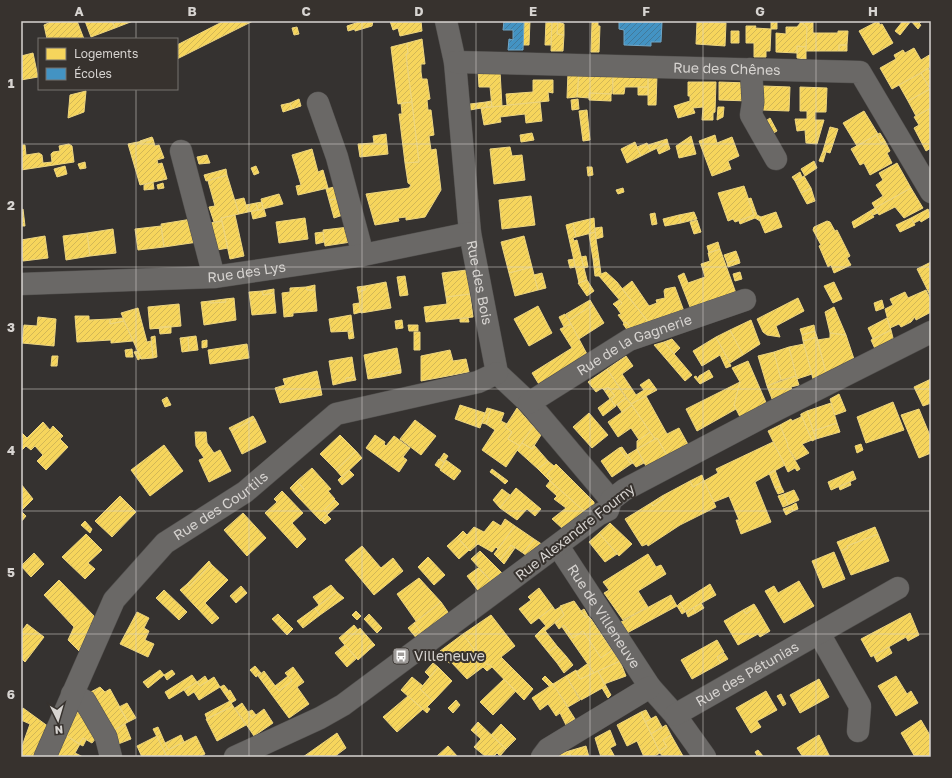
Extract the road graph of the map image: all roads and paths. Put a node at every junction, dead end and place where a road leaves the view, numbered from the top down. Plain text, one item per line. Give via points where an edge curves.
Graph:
1 (446, 21) edge
2 (455, 62) junction
3 (751, 69) junction
4 (318, 103) dead end
5 (181, 151) dead end
6 (776, 159) dead end
7 (931, 192) edge
8 (470, 233) junction
9 (363, 255) junction
10 (214, 277) junction
11 (21, 284) edge
12 (745, 300) dead end
13 (931, 332) edge
14 (497, 373) junction
15 (529, 403) junction
16 (611, 500) junction
17 (558, 546) junction
18 (898, 588) dead end
19 (820, 635) junction
20 (650, 687) junction
21 (72, 694) junction
22 (675, 715) junction
23 (858, 731) dead end
24 (45, 757) edge
25 (111, 757) edge
26 (234, 757) edge
27 (542, 757) edge
28 (705, 757) edge

1 - 2 street, Rue des Bois
2 - 3 street, Rue des Chênes
2 - 8 street, Rue des Bois
3 - 6 street via 751,115
3 - 7 street, Rue des Chênes via 860,72
4 - 9 street via 338,157
5 - 10 street
8 - 9 street, Rue des Lys
8 - 14 street, Rue des Bois
9 - 10 street, Rue des Lys
10 - 11 street, Rue des Lys
12 - 15 street, Rue de la Gagnerie via 630,340
13 - 16 street, Rue Alexandre Fourny via 772,412 624,490
14 - 15 street
14 - 21 street, Rue des Courtils via 478,382 336,414 245,492 165,543 114,600
15 - 16 street
16 - 17 street, Rue Alexandre Fourny via 608,510
17 - 20 street, Rue de Villeneuve
17 - 26 street, Rue Alexandre Fourny via 344,705
18 - 19 street, Rue des Pétunias
19 - 22 street, Rue des Pétunias
19 - 23 street via 860,706
20 - 22 street, Rue de Villeneuve
20 - 27 street via 548,749
21 - 24 street, Rue des Courtils
21 - 25 street via 85,701 106,737
22 - 28 street, Rue de Villeneuve

